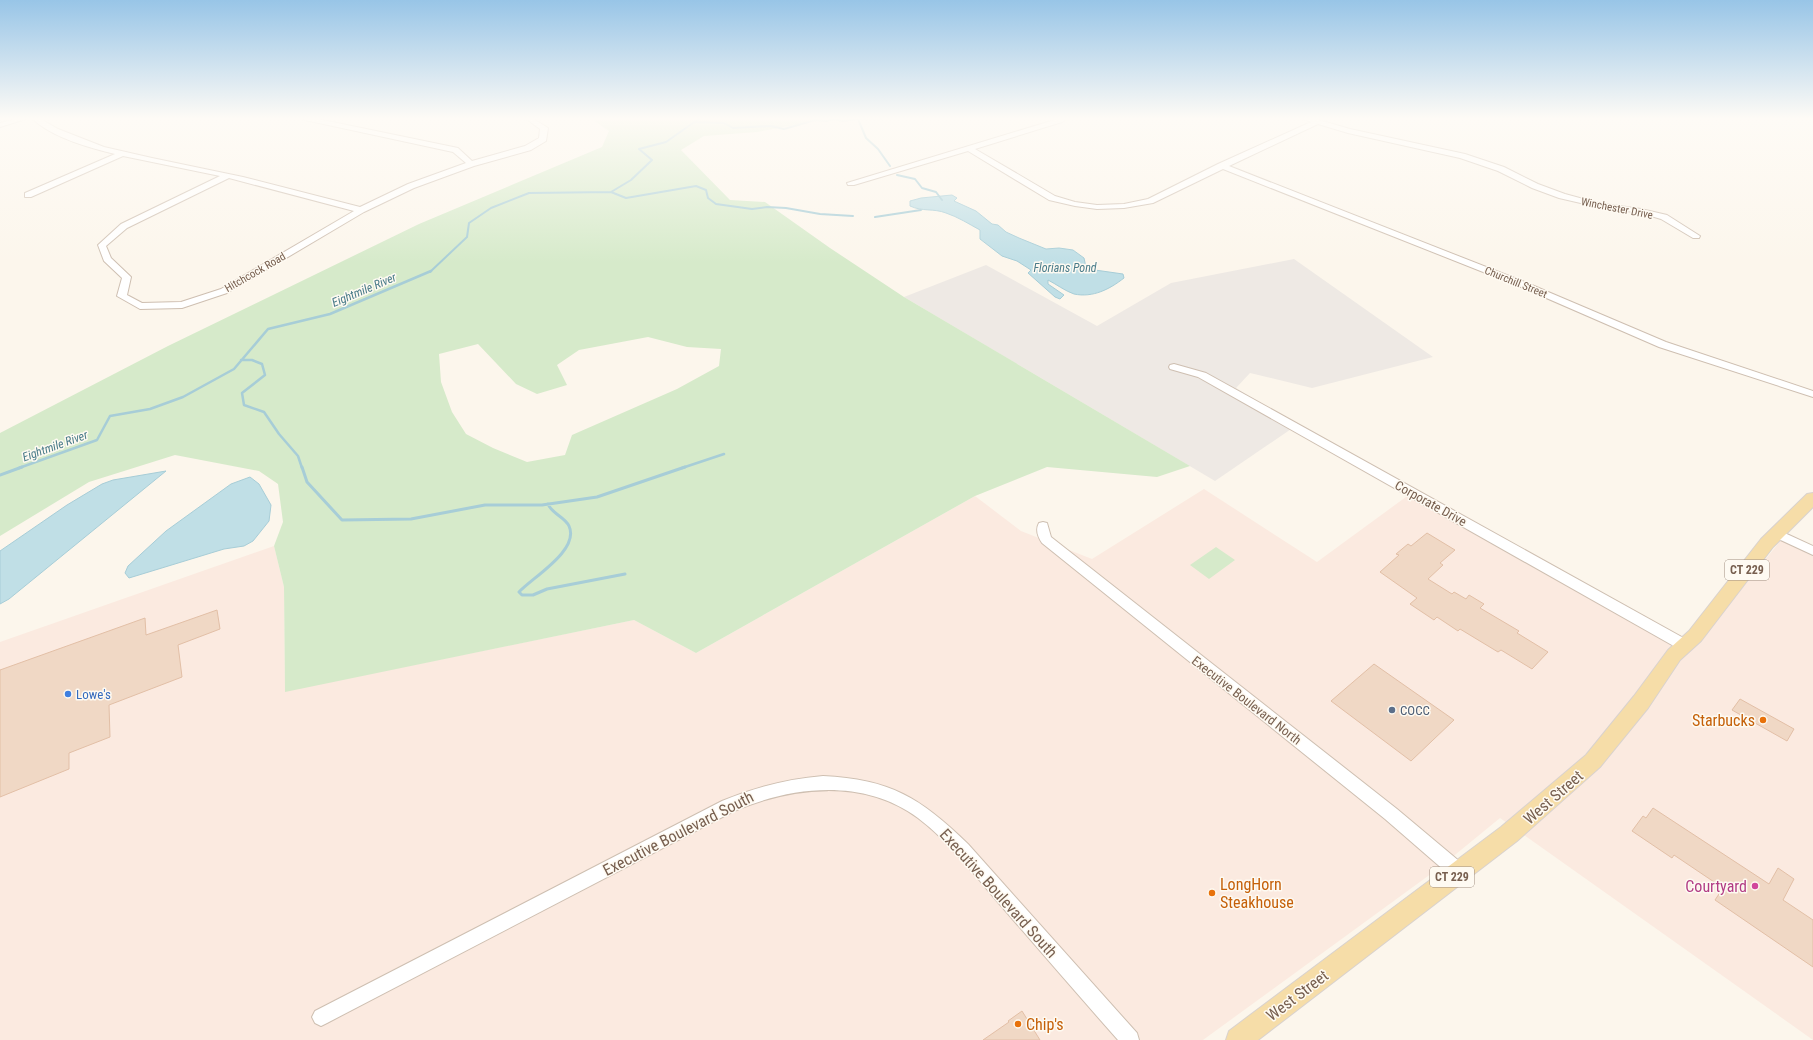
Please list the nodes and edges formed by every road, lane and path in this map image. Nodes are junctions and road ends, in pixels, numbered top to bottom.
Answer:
1 (93, 167) edge
2 (182, 167) edge
3 (464, 167) edge
4 (907, 167) edge
5 (1000, 167) edge
6 (1220, 167) edge
7 (1222, 167) edge
8 (1491, 167) edge
9 (227, 176) junction
10 (851, 183) dead end
11 (28, 195) dead end
12 (361, 210) junction
13 (1696, 236) dead end
14 (1174, 367) dead end
15 (1813, 394) edge
16 (1813, 498) edge
17 (1043, 526) dead end
18 (1776, 533) junction
19 (1813, 551) edge
20 (1684, 645) junction
21 (1458, 872) junction
22 (321, 1017) dead end
23 (1130, 1040) edge
24 (1238, 1040) edge

1 - 11 street
2 - 9 street
3 - 12 street, Hitchcock Road
4 - 10 street
5 - 6 street
7 - 15 street, Churchill Street
8 - 13 street, Winchester Drive
9 - 12 street
9 - 12 street, Hitchcock Road
14 - 20 street, Corporate Drive
16 - 18 main road, West Street / CT 229
17 - 21 street, Executive Boulevard North
18 - 19 street
18 - 20 main road, West Street / CT 229
20 - 21 main road, West Street / CT 229
21 - 24 main road, West Street / CT 229
22 - 23 street, Executive Boulevard South

